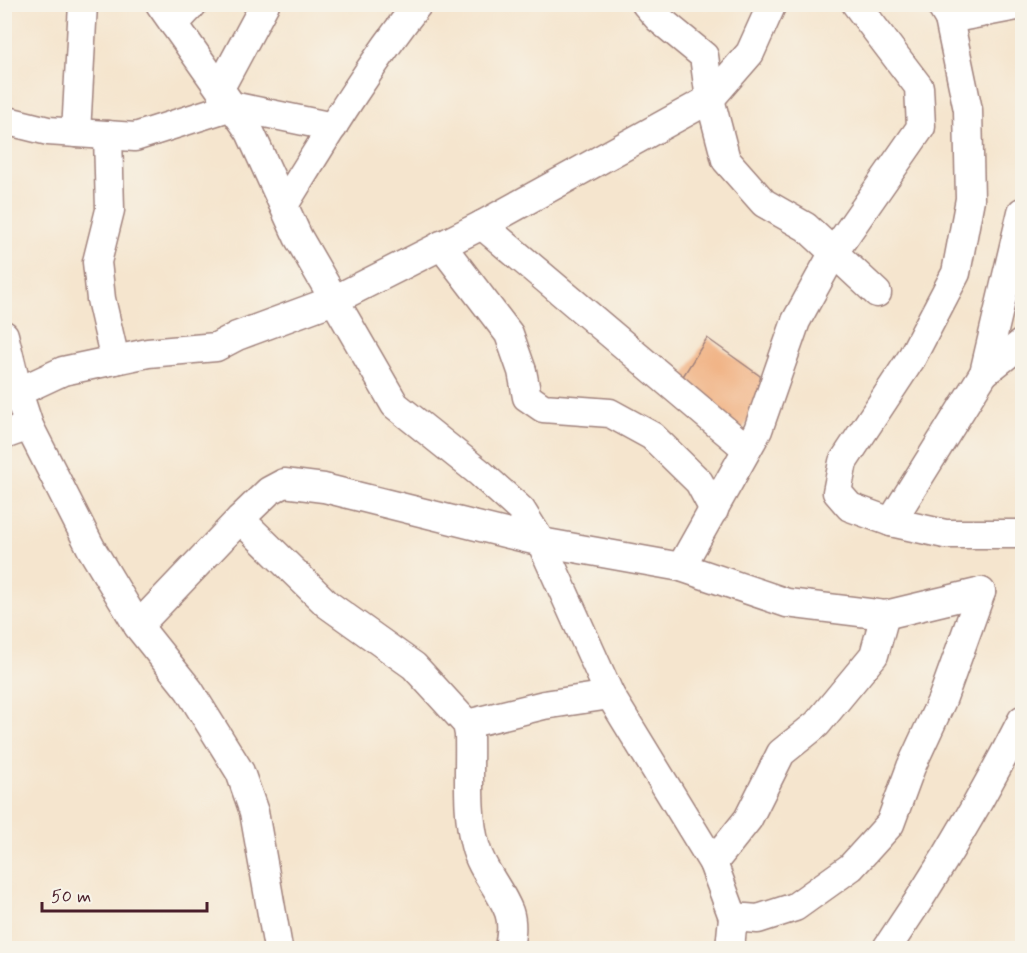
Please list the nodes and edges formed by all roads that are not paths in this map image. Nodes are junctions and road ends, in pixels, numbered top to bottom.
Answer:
1 (83, 4) edge
2 (266, 4) edge
3 (418, 4) edge
4 (646, 4) edge
5 (772, 4) edge
6 (856, 4) edge
7 (1023, 5) edge
8 (175, 11) edge
9 (944, 12) edge
10 (226, 97) junction
11 (710, 99) junction
12 (4, 120) edge
13 (333, 127) junction
14 (76, 133) junction
15 (108, 135) junction
16 (284, 205) junction
17 (1023, 212) edge
18 (482, 225) junction
19 (441, 245) junction
20 (834, 252) junction
21 (877, 293) dead end
22 (334, 300) junction
23 (4, 335) edge
24 (1023, 343) edge
25 (115, 360) junction
26 (984, 373) junction
27 (18, 392) junction
28 (17, 430) edge
29 (747, 449) junction
30 (714, 510) junction
31 (240, 519) junction
32 (891, 522) junction
33 (1023, 534) edge
34 (541, 542) junction
35 (681, 567) junction
36 (885, 615) junction
37 (138, 626) junction
38 (610, 696) junction
39 (1023, 720) edge
40 (467, 724) junction
41 (713, 863) junction
42 (734, 917) junction
43 (278, 948) edge
44 (509, 948) edge
45 (730, 948) edge
46 (887, 948) edge

1 - 14 street
2 - 10 street
3 - 13 street
4 - 11 street
5 - 11 street
6 - 20 street
7 - 9 street
8 - 10 street
9 - 32 street
10 - 13 street
10 - 15 street
10 - 16 street
11 - 18 street
11 - 20 street
12 - 14 street
13 - 16 street
14 - 15 street
15 - 25 street
16 - 22 street
17 - 26 street
18 - 19 street
18 - 29 street
19 - 22 street
19 - 30 street
20 - 21 street
20 - 29 street
22 - 25 street
22 - 34 street
23 - 27 street
24 - 26 street
25 - 27 street
26 - 32 street
27 - 28 street
28 - 37 street
29 - 30 street
30 - 35 street
31 - 34 street
31 - 37 street
31 - 40 street
32 - 33 street
34 - 35 street
34 - 38 street
35 - 36 street
36 - 41 street
36 - 42 street
37 - 43 street
38 - 40 street
38 - 41 street
39 - 46 street
40 - 44 street
41 - 42 street
42 - 45 street

